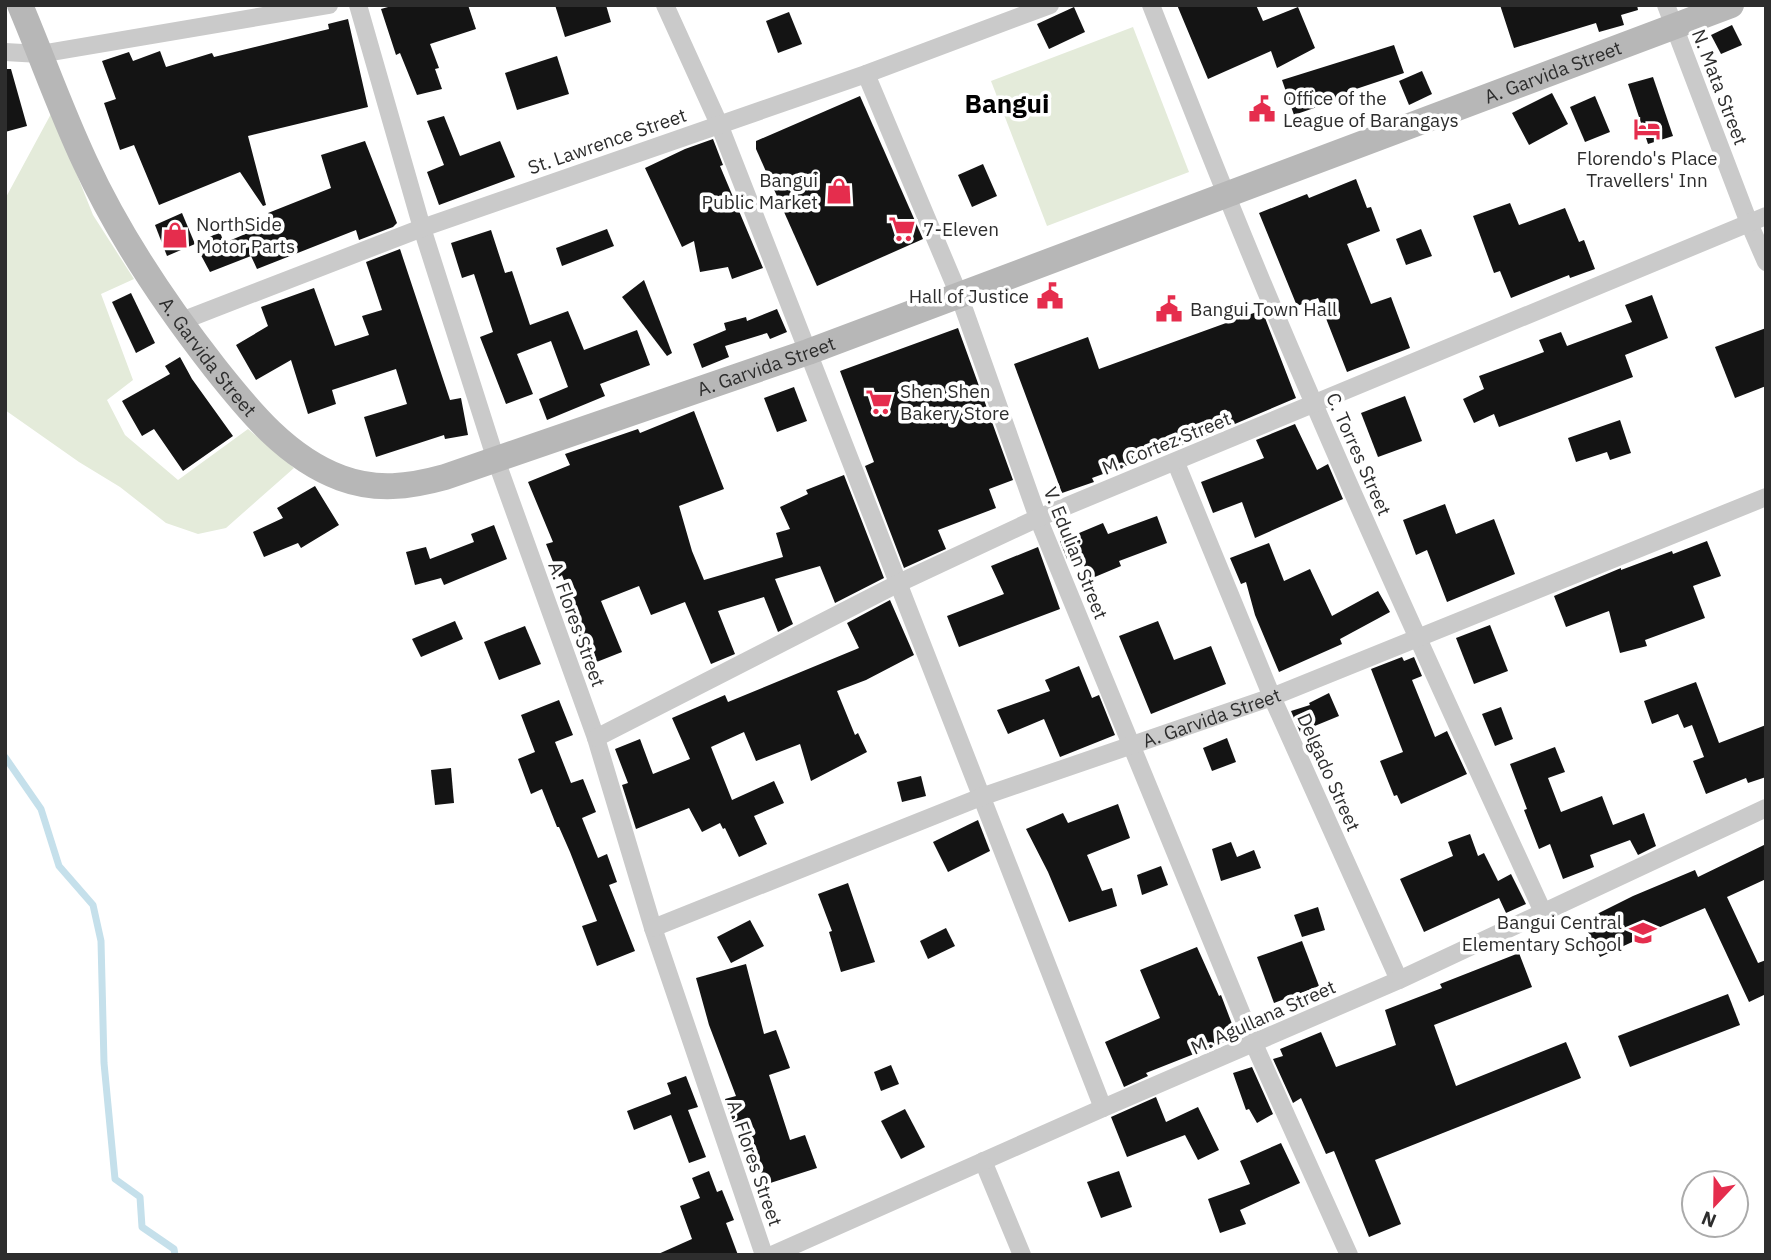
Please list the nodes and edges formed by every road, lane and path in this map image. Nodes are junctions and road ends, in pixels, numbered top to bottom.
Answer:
1 (20, 5) edge
2 (329, 5) edge
3 (358, 5) edge
4 (665, 5) edge
5 (1050, 5) edge
6 (1151, 5) edge
7 (1731, 5) edge
8 (1670, 16) edge
9 (5, 52) edge
10 (40, 54) junction
11 (866, 74) junction
12 (719, 124) junction
13 (1226, 194) junction
14 (1766, 216) edge
15 (1749, 223) junction
16 (422, 228) junction
17 (1766, 262) edge
18 (959, 295) junction
19 (180, 322) junction
20 (808, 352) junction
21 (1314, 404) junction
22 (496, 460) junction
23 (1176, 463) junction
24 (1766, 498) edge
25 (1038, 518) junction
26 (899, 583) junction
27 (1417, 637) junction
28 (1272, 697) junction
29 (596, 738) junction
30 (1132, 746) junction
31 (981, 797) junction
32 (1766, 808) edge
33 (1543, 912) junction
34 (653, 928) junction
35 (1399, 981) junction
36 (1254, 1044) junction
37 (1103, 1108) junction
38 (983, 1161) junction
39 (764, 1255) edge
40 (772, 1255) edge
41 (1022, 1255) edge
42 (1349, 1255) edge

1 - 10 main road, A. Garvida Street
2 - 10 street
3 - 16 street, A. Flores Street
4 - 12 street
5 - 11 street, St. Lawrence Street
6 - 13 street, C. Torres Street
7 - 8 main road, A. Garvida Street
8 - 13 main road, A. Garvida Street
8 - 15 street, N. Mata Street
9 - 10 street
10 - 19 main road, A. Garvida Street
11 - 12 street, St. Lawrence Street
11 - 18 street, V. Edulian Street
12 - 16 street, St. Lawrence Street
12 - 20 street
13 - 18 main road, A. Garvida Street
13 - 21 street, C. Torres Street
14 - 15 street, M. Cortez Street
15 - 17 street, N. Mata Street
15 - 21 street, M. Cortez Street
16 - 19 street, St. Lawrence Street
16 - 22 street, A. Flores Street
18 - 20 main road, A. Garvida Street
18 - 25 street, V. Edulian Street
19 - 22 main road, A. Garvida Street
20 - 22 main road, A. Garvida Street
20 - 26 street
21 - 23 street, M. Cortez Street
21 - 27 street, C. Torres Street
22 - 29 street, A. Flores Street
23 - 25 street, M. Cortez Street
23 - 28 street, Delgado Street
24 - 27 street, A. Garvida Street
25 - 26 street, M. Cortez Street
25 - 30 street, V. Edulian Street
26 - 29 street, M. Cortez Street
26 - 31 street
27 - 28 street, A. Garvida Street
27 - 33 street, C. Torres Street
28 - 30 street, A. Garvida Street
28 - 35 street, Delgado Street
29 - 34 street, A. Flores Street
30 - 31 street, A. Garvida Street
30 - 36 street, V. Edulian Street
31 - 34 street, A. Garvida Street
31 - 37 street
32 - 33 street, M. Agullana Street
33 - 35 street, M. Agullana Street
34 - 39 street, A. Flores Street
35 - 36 street, M. Agullana Street
36 - 37 street, M. Agullana Street
36 - 42 street, V. Edulian Street
37 - 38 street, M. Agullana Street
38 - 40 street, M. Agullana Street
38 - 41 street

